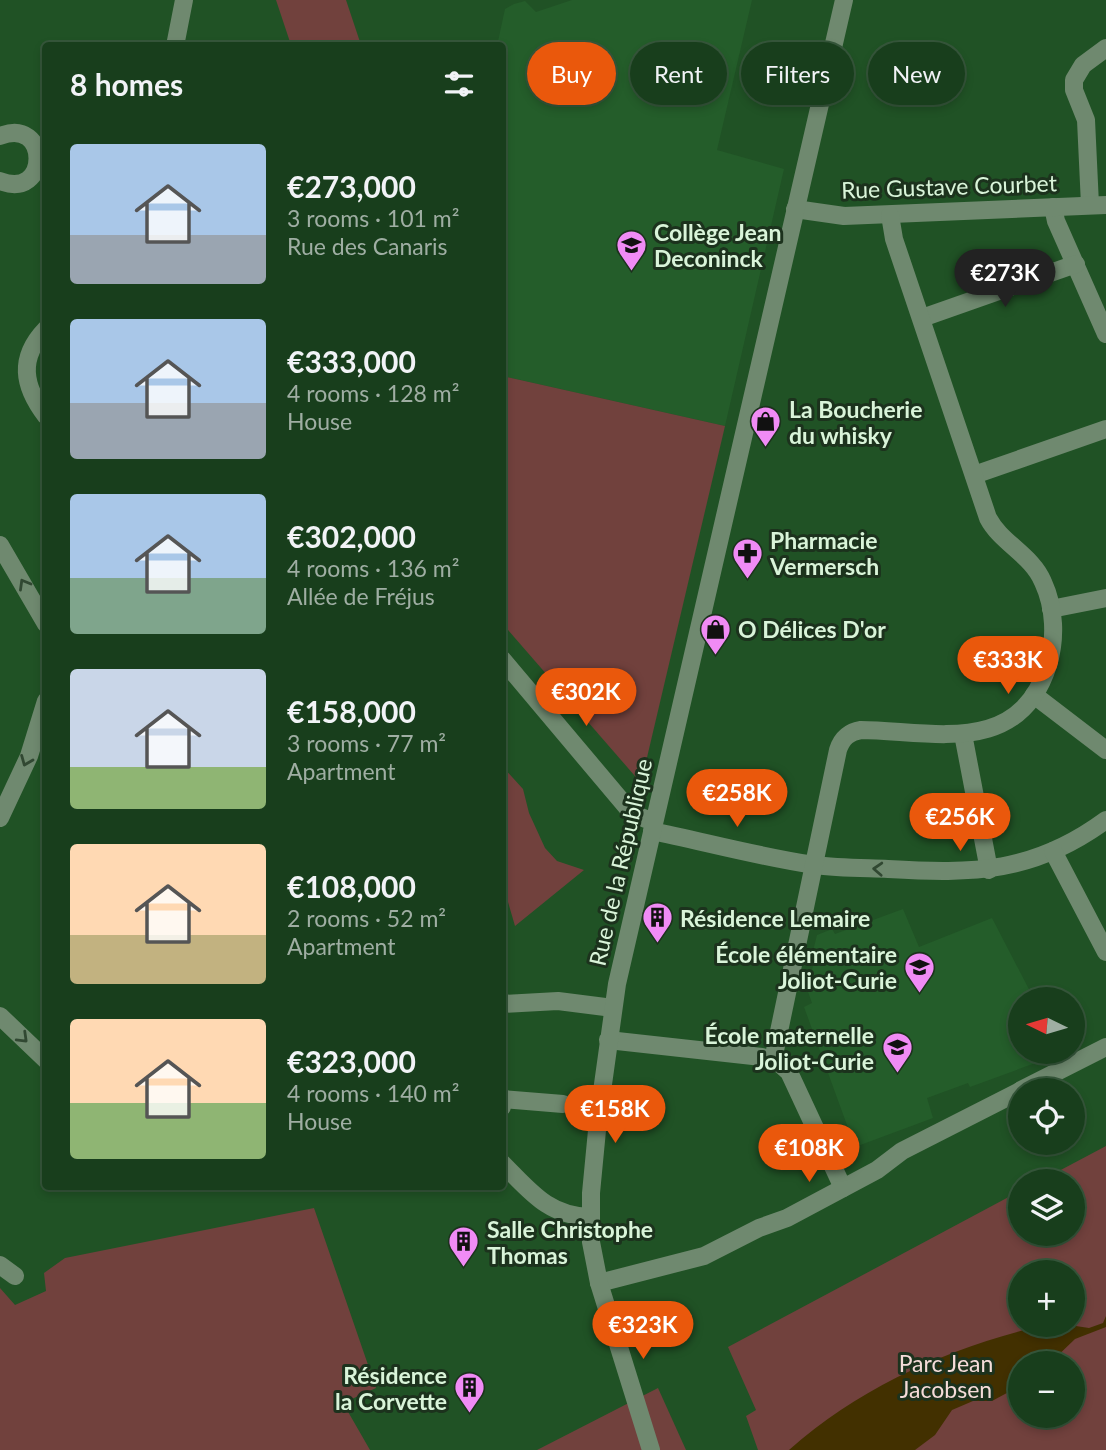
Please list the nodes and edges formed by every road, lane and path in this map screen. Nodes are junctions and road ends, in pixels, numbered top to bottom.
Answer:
1 (184, 0) edge
2 (845, 0) edge
3 (176, 42) edge
4 (1106, 48) edge
5 (0, 136) edge
6 (0, 181) edge
7 (1098, 205) edge
8 (1053, 207) junction
9 (795, 209) junction
10 (890, 215) junction
11 (1076, 264) junction
12 (922, 318) junction
13 (1106, 334) edge
14 (42, 335) edge
15 (42, 409) edge
16 (1106, 429) edge
17 (974, 475) junction
18 (0, 545) edge
19 (1106, 598) edge
20 (1051, 609) junction
21 (42, 616) edge
22 (506, 664) edge
23 (1034, 695) junction
24 (42, 714) edge
25 (963, 734) junction
26 (1106, 750) edge
27 (0, 818) edge
28 (1106, 820) edge
29 (653, 826) junction
30 (1053, 851) junction
31 (814, 865) junction
32 (989, 870) junction
33 (1106, 952) edge
34 (506, 1004) edge
35 (612, 1009) junction
36 (0, 1016) edge
37 (608, 1040) junction
38 (1106, 1047) edge
39 (42, 1056) edge
40 (773, 1060) junction
41 (1046, 1078) edge
42 (1008, 1098) edge
43 (506, 1099) edge
44 (563, 1104) dead end
45 (506, 1167) edge
46 (843, 1188) junction
47 (590, 1217) junction
48 (0, 1265) edge
49 (15, 1276) dead end
50 (599, 1283) junction
51 (651, 1450) edge

1 - 3 street
2 - 9 street, Rue de la République
4 - 7 street
5 - 6 street
7 - 8 street, Rue Gustave Courbet
8 - 10 street, Rue Gustave Courbet
8 - 11 street
9 - 10 street, Rue Gustave Courbet
9 - 29 street, Rue de la République
10 - 12 street
11 - 12 street
11 - 13 street
12 - 17 street
14 - 15 street
16 - 17 street
17 - 20 street
21 -> 18 street
19 - 20 street
20 - 23 street
22 - 29 street
23 - 25 street
23 - 26 street
24 -> 27 street
25 - 31 street
25 - 32 street
28 - 30 street
29 - 31 street
29 - 35 street, Rue de la République
30 - 32 street
30 - 33 street
32 -> 31 street
31 - 40 street
34 - 35 street
35 - 37 street, Rue de la République
36 -> 39 street
37 - 40 street
37 - 47 street, Rue de la République
38 - 41 street
40 - 46 street
42 - 46 street
43 - 44 street
45 - 47 street
46 - 50 street
47 - 50 street, Rue de la République
48 - 49 street
50 - 51 street, Rue de la République

